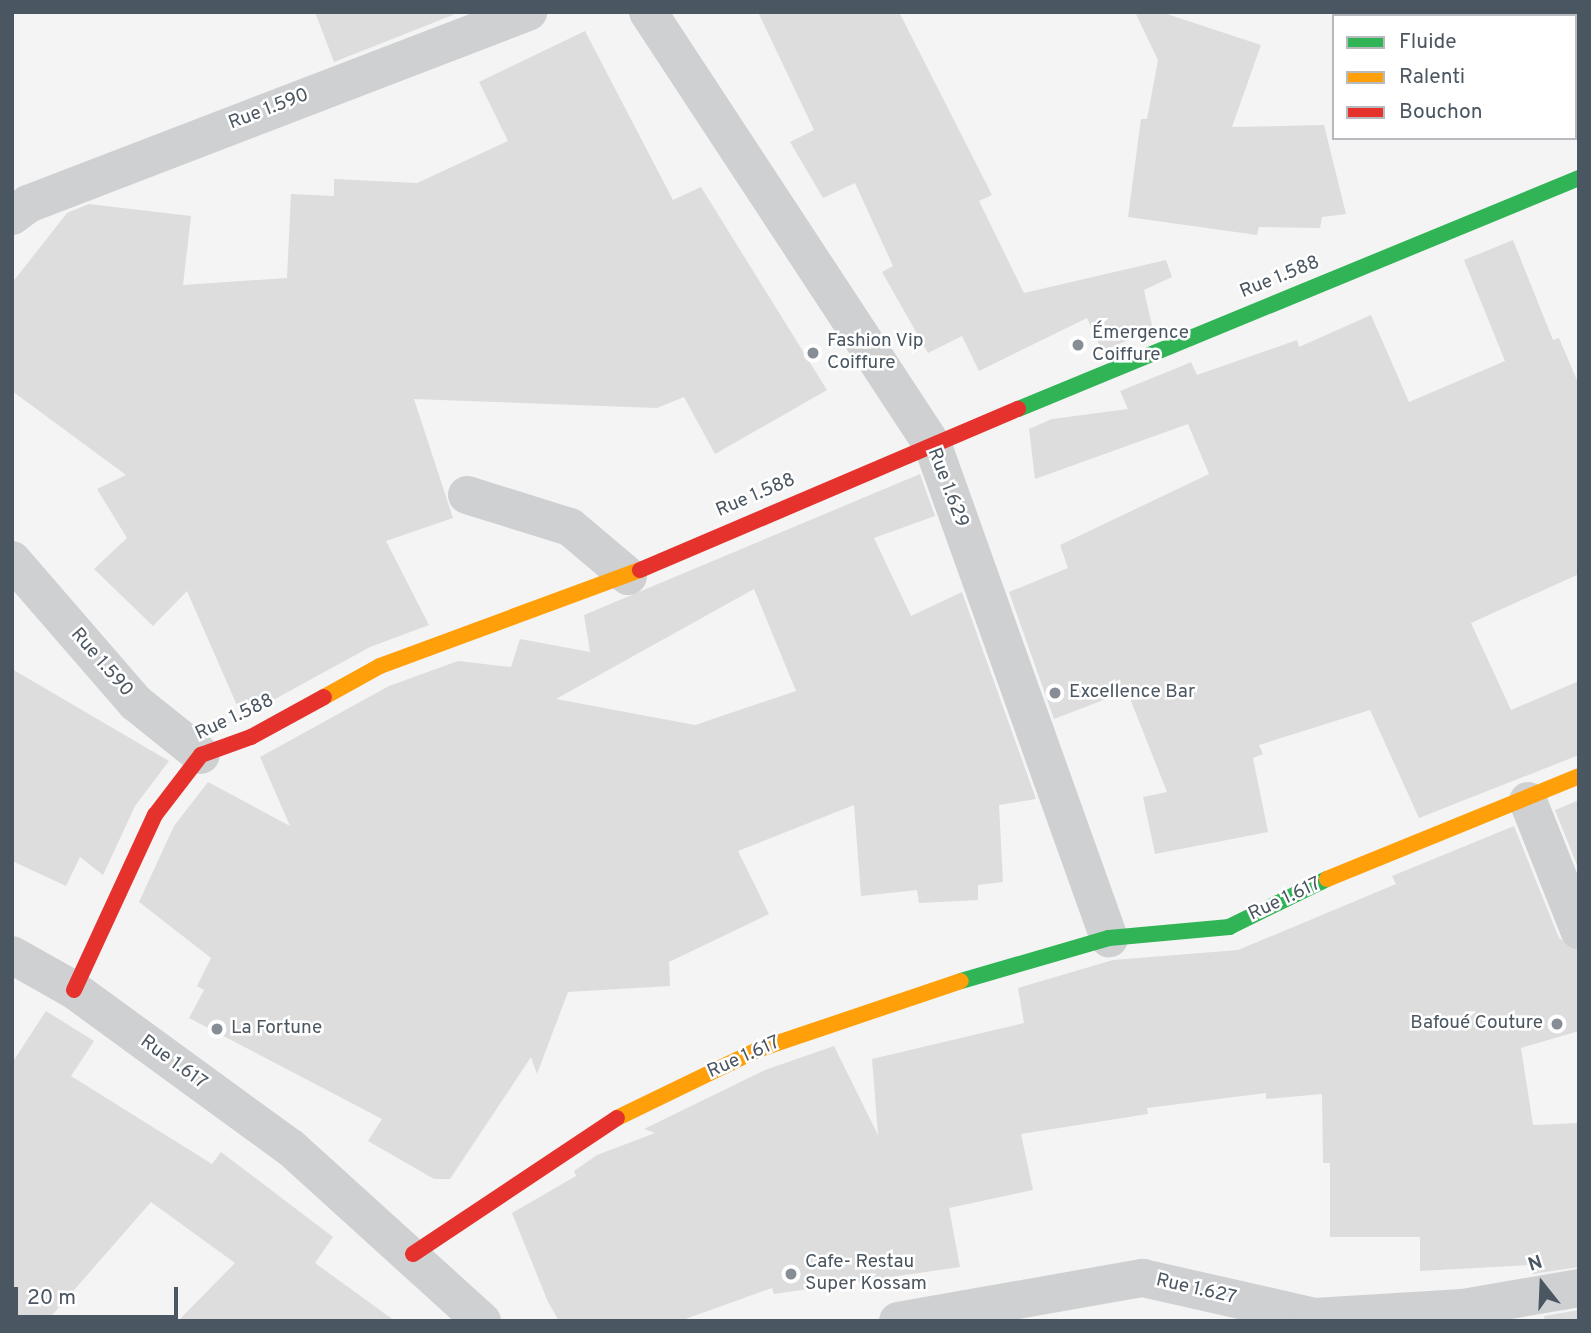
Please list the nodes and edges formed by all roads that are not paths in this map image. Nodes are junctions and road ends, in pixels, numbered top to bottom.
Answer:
1 (528, 12) edge
2 (648, 12) edge
3 (1579, 178) edge
4 (12, 216) edge
5 (933, 446) junction
6 (467, 495) dead end
7 (12, 560) edge
8 (628, 576) junction
9 (201, 755) junction
10 (1579, 776) edge
11 (1528, 801) junction
12 (1579, 930) edge
13 (1109, 938) junction
14 (12, 955) edge
15 (74, 990) junction
16 (413, 1254) junction
17 (1579, 1288) edge
18 (482, 1321) edge
19 (898, 1321) edge

1 - 4 street, Rue 1.590
2 - 5 street, Rue 1.629
3 - 5 street, Rue 1.588
5 - 8 street, Rue 1.588
5 - 13 street, Rue 1.629
6 - 8 street
7 - 9 street, Rue 1.590
8 - 9 street, Rue 1.588
9 - 15 street, Rue 1.588
10 - 11 street, Rue 1.617
11 - 12 street
11 - 13 street, Rue 1.617
13 - 16 street, Rue 1.617
14 - 15 street, Rue 1.617
15 - 16 street, Rue 1.617
16 - 18 street
17 - 19 street, Rue 1.627

